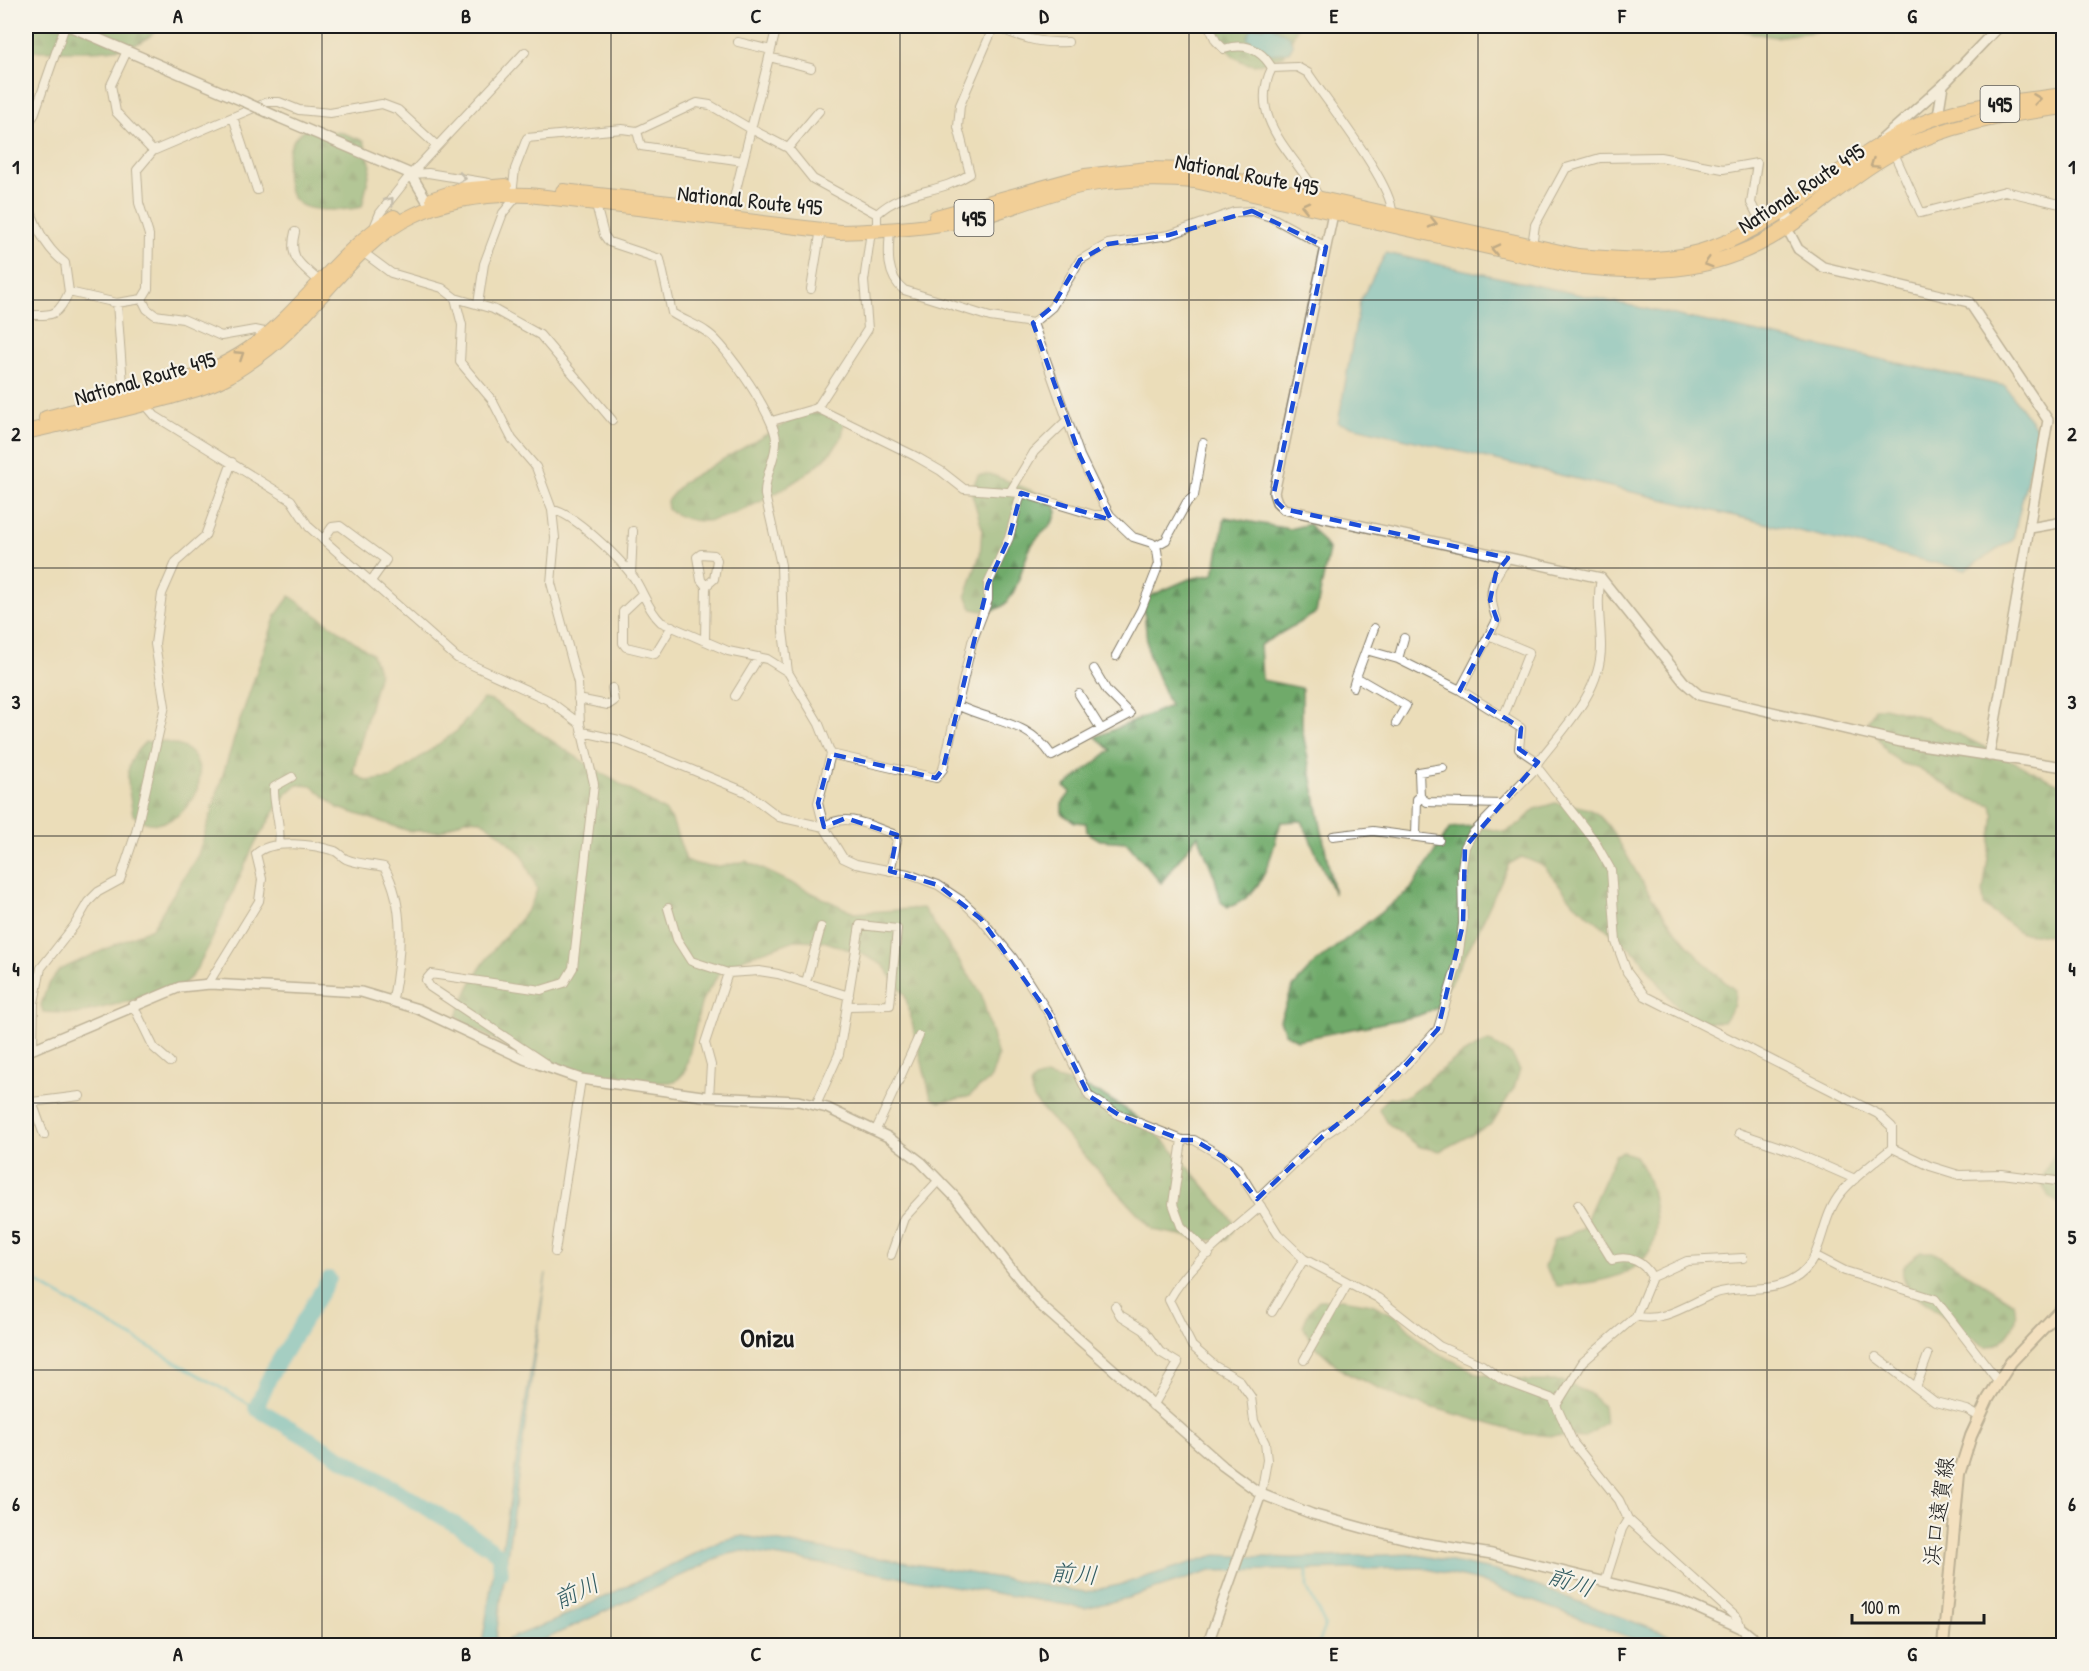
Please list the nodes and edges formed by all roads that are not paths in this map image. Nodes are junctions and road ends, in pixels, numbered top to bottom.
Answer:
1 (65, 26) edge
2 (69, 26) edge
3 (777, 26) edge
4 (995, 26) edge
5 (1209, 26) edge
6 (1999, 26) edge
7 (738, 42) dead end
8 (1068, 42) dead end
9 (128, 51) junction
10 (525, 52) dead end
11 (770, 53) junction
12 (811, 68) dead end
13 (1272, 68) junction
14 (1943, 85) junction
15 (2064, 95) edge
16 (26, 100) edge
17 (38, 103) junction
18 (2064, 107) edge
19 (819, 111) dead end
20 (1938, 116) junction
21 (234, 117) junction
22 (26, 127) edge
23 (751, 129) junction
24 (637, 131) junction
25 (436, 146) junction
26 (1891, 146) junction
27 (788, 148) junction
28 (153, 151) junction
29 (1867, 153) junction
30 (743, 161) junction
31 (411, 174) junction
32 (257, 190) dead end
33 (515, 191) junction
34 (1319, 197) junction
35 (26, 198) edge
36 (595, 199) junction
37 (426, 201) junction
38 (2064, 204) edge
39 (1334, 206) junction
40 (1788, 207) junction
41 (731, 210) junction
42 (1392, 213) junction
43 (875, 223) junction
44 (1762, 225) junction
45 (1787, 228) junction
46 (373, 230) junction
47 (820, 230) junction
48 (890, 231) junction
49 (295, 232) dead end
50 (1532, 246) junction
51 (1326, 247) junction
52 (359, 249) junction
53 (320, 282) junction
54 (811, 289) dead end
55 (69, 292) junction
56 (455, 298) junction
57 (142, 299) junction
58 (117, 303) junction
59 (478, 304) junction
60 (26, 315) edge
61 (1033, 323) junction
62 (269, 333) junction
63 (125, 396) junction
64 (145, 404) junction
65 (817, 408) junction
66 (612, 420) dead end
67 (1067, 420) junction
68 (772, 421) junction
69 (26, 424) edge
70 (26, 432) edge
71 (1203, 443) dead end
72 (232, 462) junction
73 (1010, 492) junction
74 (1021, 493) junction
75 (552, 510) junction
76 (1110, 514) junction
77 (2064, 522) edge
78 (2030, 528) junction
79 (633, 531) dead end
80 (323, 540) junction
81 (1155, 546) junction
82 (1508, 558) junction
83 (632, 575) junction
84 (1601, 578) junction
85 (371, 581) junction
86 (706, 586) dead end
87 (642, 594) junction
88 (672, 626) junction
89 (1374, 628) dead end
90 (1491, 636) junction
91 (1404, 638) dead end
92 (705, 640) junction
93 (1366, 650) junction
94 (1116, 656) dead end
95 (759, 657) junction
96 (1398, 659) junction
97 (1094, 669) dead end
98 (788, 672) junction
99 (1356, 677) junction
100 (1353, 687) dead end
101 (612, 688) dead end
102 (1460, 690) junction
103 (1079, 694) dead end
104 (735, 696) dead end
105 (578, 699) junction
106 (959, 706) junction
107 (1503, 718) junction
108 (1396, 723) dead end
109 (581, 728) junction
110 (1101, 729) junction
111 (831, 754) junction
112 (1989, 756) junction
113 (1538, 764) junction
114 (2064, 767) edge
115 (1443, 768) dead end
116 (292, 777) dead end
117 (1420, 797) junction
118 (1501, 804) junction
119 (824, 828) junction
120 (1333, 836) dead end
121 (1416, 836) junction
122 (1439, 840) dead end
123 (279, 844) junction
124 (890, 871) junction
125 (668, 908) dead end
126 (821, 927) dead end
127 (728, 973) junction
128 (806, 982) junction
129 (208, 984) junction
130 (849, 996) junction
131 (393, 999) junction
132 (133, 1005) junction
133 (849, 1006) junction
134 (919, 1036) dead end
135 (29, 1049) edge
136 (170, 1062) dead end
137 (554, 1071) junction
138 (581, 1079) junction
139 (80, 1096) dead end
140 (709, 1097) junction
141 (28, 1103) edge
142 (816, 1105) junction
143 (876, 1130) junction
144 (1739, 1133) dead end
145 (44, 1135) dead end
146 (1182, 1140) junction
147 (1892, 1148) junction
148 (1855, 1179) junction
149 (939, 1180) junction
150 (2064, 1182) edge
151 (1259, 1202) junction
152 (1578, 1205) dead end
153 (555, 1252) dead end
154 (1209, 1254) junction
155 (891, 1255) dead end
156 (1816, 1256) junction
157 (1743, 1258) dead end
158 (1304, 1259) junction
159 (1652, 1277) junction
160 (1347, 1284) junction
161 (1115, 1306) dead end
162 (2064, 1306) edge
163 (1272, 1312) dead end
164 (1636, 1316) junction
165 (1928, 1355) dead end
166 (1876, 1357) dead end
167 (1304, 1360) dead end
168 (1999, 1382) junction
169 (1916, 1388) junction
170 (1557, 1404) junction
171 (1153, 1406) junction
172 (1980, 1417) junction
173 (1261, 1494) junction
174 (1628, 1519) junction
175 (1605, 1582) junction
176 (1741, 1628) junction
177 (1207, 1646) edge
178 (1762, 1646) edge
179 (1943, 1646) edge

1 - 17 street
2 - 9 street
3 - 11 street
4 - 8 street
4 - 43 street
5 - 13 street
6 - 14 street
7 - 11 street
9 - 28 street
9 - 31 street, bridge
10 - 25 street
11 - 12 street
11 - 23 street
13 - 34 street
13 - 42 street
14 - 20 street
14 - 29 street
20 -> 15 highway, National Route 495 / 495
16 - 17 street
17 - 22 street
18 - 26 highway, National Route 495 / 495
19 - 27 street
20 - 26 highway, National Route 495 / 495
21 - 25 street
21 - 28 street
21 - 32 street
23 - 24 street
23 - 27 street
23 - 30 street
24 - 30 street
24 - 33 street
25 - 31 street
26 - 29 highway, National Route 495 / 495
26 - 38 street
26 -> 45 highway, National Route 495 / 495
27 - 43 street
28 - 57 street
29 - 40 highway, National Route 495 / 495
30 - 41 street
31 -> 33 street
31 - 37 street
46 -> 31 street
33 - 36 highway, National Route 495 / 495
33 - 37 highway, National Route 495 / 495
33 - 52 highway, National Route 495 / 495
33 - 59 street
34 - 39 highway, National Route 495 / 495
34 - 43 highway, National Route 495 / 495
35 - 55 street
36 - 41 highway, National Route 495 / 495
36 - 47 highway, National Route 495 / 495
36 - 68 street
37 - 46 highway, National Route 495 / 495
39 - 42 highway, National Route 495 / 495
45 -> 39 highway, National Route 495 / 495
39 -> 48 highway, National Route 495 / 495
39 - 51 street
40 - 44 highway, National Route 495 / 495
40 - 45 street
41 - 43 highway, National Route 495 / 495
42 -> 50 highway, National Route 495 / 495
43 - 47 highway, National Route 495 / 495
43 - 48 highway, National Route 495 / 495
43 - 65 street
44 - 50 highway, National Route 495 / 495
44 - 50 street
45 - 78 street
46 - 52 highway, National Route 495 / 495
47 - 54 street
48 - 61 street
49 - 53 street
51 - 61 street
51 - 82 street
52 - 53 highway, National Route 495 / 495
52 - 56 street
52 - 64 highway, National Route 495 / 495
53 - 62 highway, National Route 495 / 495
55 - 58 street
55 - 60 street
56 - 59 street
56 - 75 street
57 - 58 street
57 - 62 street
58 - 63 street
59 - 66 street
61 - 67 street
63 -> 62 highway, National Route 495 / 495
63 - 64 street
63 - 69 highway, National Route 495 / 495
64 - 70 highway, National Route 495 / 495
64 - 72 street
65 - 68 street
65 - 73 street
67 - 73 street
67 - 76 street
68 - 98 street
71 - 81 street
72 - 80 street
72 - 135 street
73 - 74 street
74 - 76 street
74 - 106 street
75 - 83 street
75 - 105 street
76 - 81 street
77 - 78 street
78 - 112 street
79 - 83 street
80 - 85 street
80 - 85 street
81 - 94 street
82 - 84 street
82 - 90 street
83 - 87 street
84 - 112 street
84 - 113 street
85 - 109 street
86 - 92 street
87 - 88 street
87 - 88 street
88 - 92 street
89 - 93 street
90 - 102 street
90 - 107 street
91 - 96 street
92 - 95 street
93 - 96 street
93 - 99 street
95 - 98 street
95 - 104 street
96 - 102 street
97 - 110 street
98 - 111 street
99 - 100 street
99 - 108 street
101 - 105 street
102 - 107 street
103 - 110 street
105 - 109 street
106 - 110 street
106 - 111 street
107 - 113 street
109 - 119 street
109 - 137 street
111 - 119 street
112 - 114 street
113 - 118 street
113 - 147 street
115 - 117 street
116 - 123 street
117 - 118 street
117 - 121 street
118 - 151 street
119 - 124 street
119 - 124 street
120 - 121 street
121 - 122 street
123 - 129 street
123 - 131 street
124 - 146 street
125 - 127 street
126 - 128 street
127 - 128 street
127 - 140 street
128 - 130 street
129 - 131 street
129 - 132 street
130 - 133 street
130 - 133 street
131 - 137 street
132 - 135 street
132 - 136 street
133 - 142 street
134 - 143 street
137 - 138 street
138 - 140 street
138 - 153 street
139 - 141 street
140 - 142 street
141 - 145 street
142 - 143 street
143 - 149 street
144 - 148 street
146 - 151 street
146 - 154 street
147 - 148 street
147 - 150 street
148 - 156 street
149 - 155 street
149 - 171 street
151 - 154 street
151 - 158 street
152 - 159 street
154 - 173 street
156 - 164 street
156 - 168 street
157 - 159 street
158 - 160 street
158 - 163 street
159 - 164 street
160 - 167 street
160 - 170 street
161 - 171 street
162 - 168 main road, 浜口遠賀線
164 - 170 street
165 - 169 street
166 - 169 street
168 - 172 main road, 浜口遠賀線
169 - 172 street
170 - 174 street
171 - 173 street
172 - 179 main road, 浜口遠賀線
173 - 175 street
173 - 177 street
174 - 175 street
174 - 176 street
175 - 176 street
176 - 178 street

